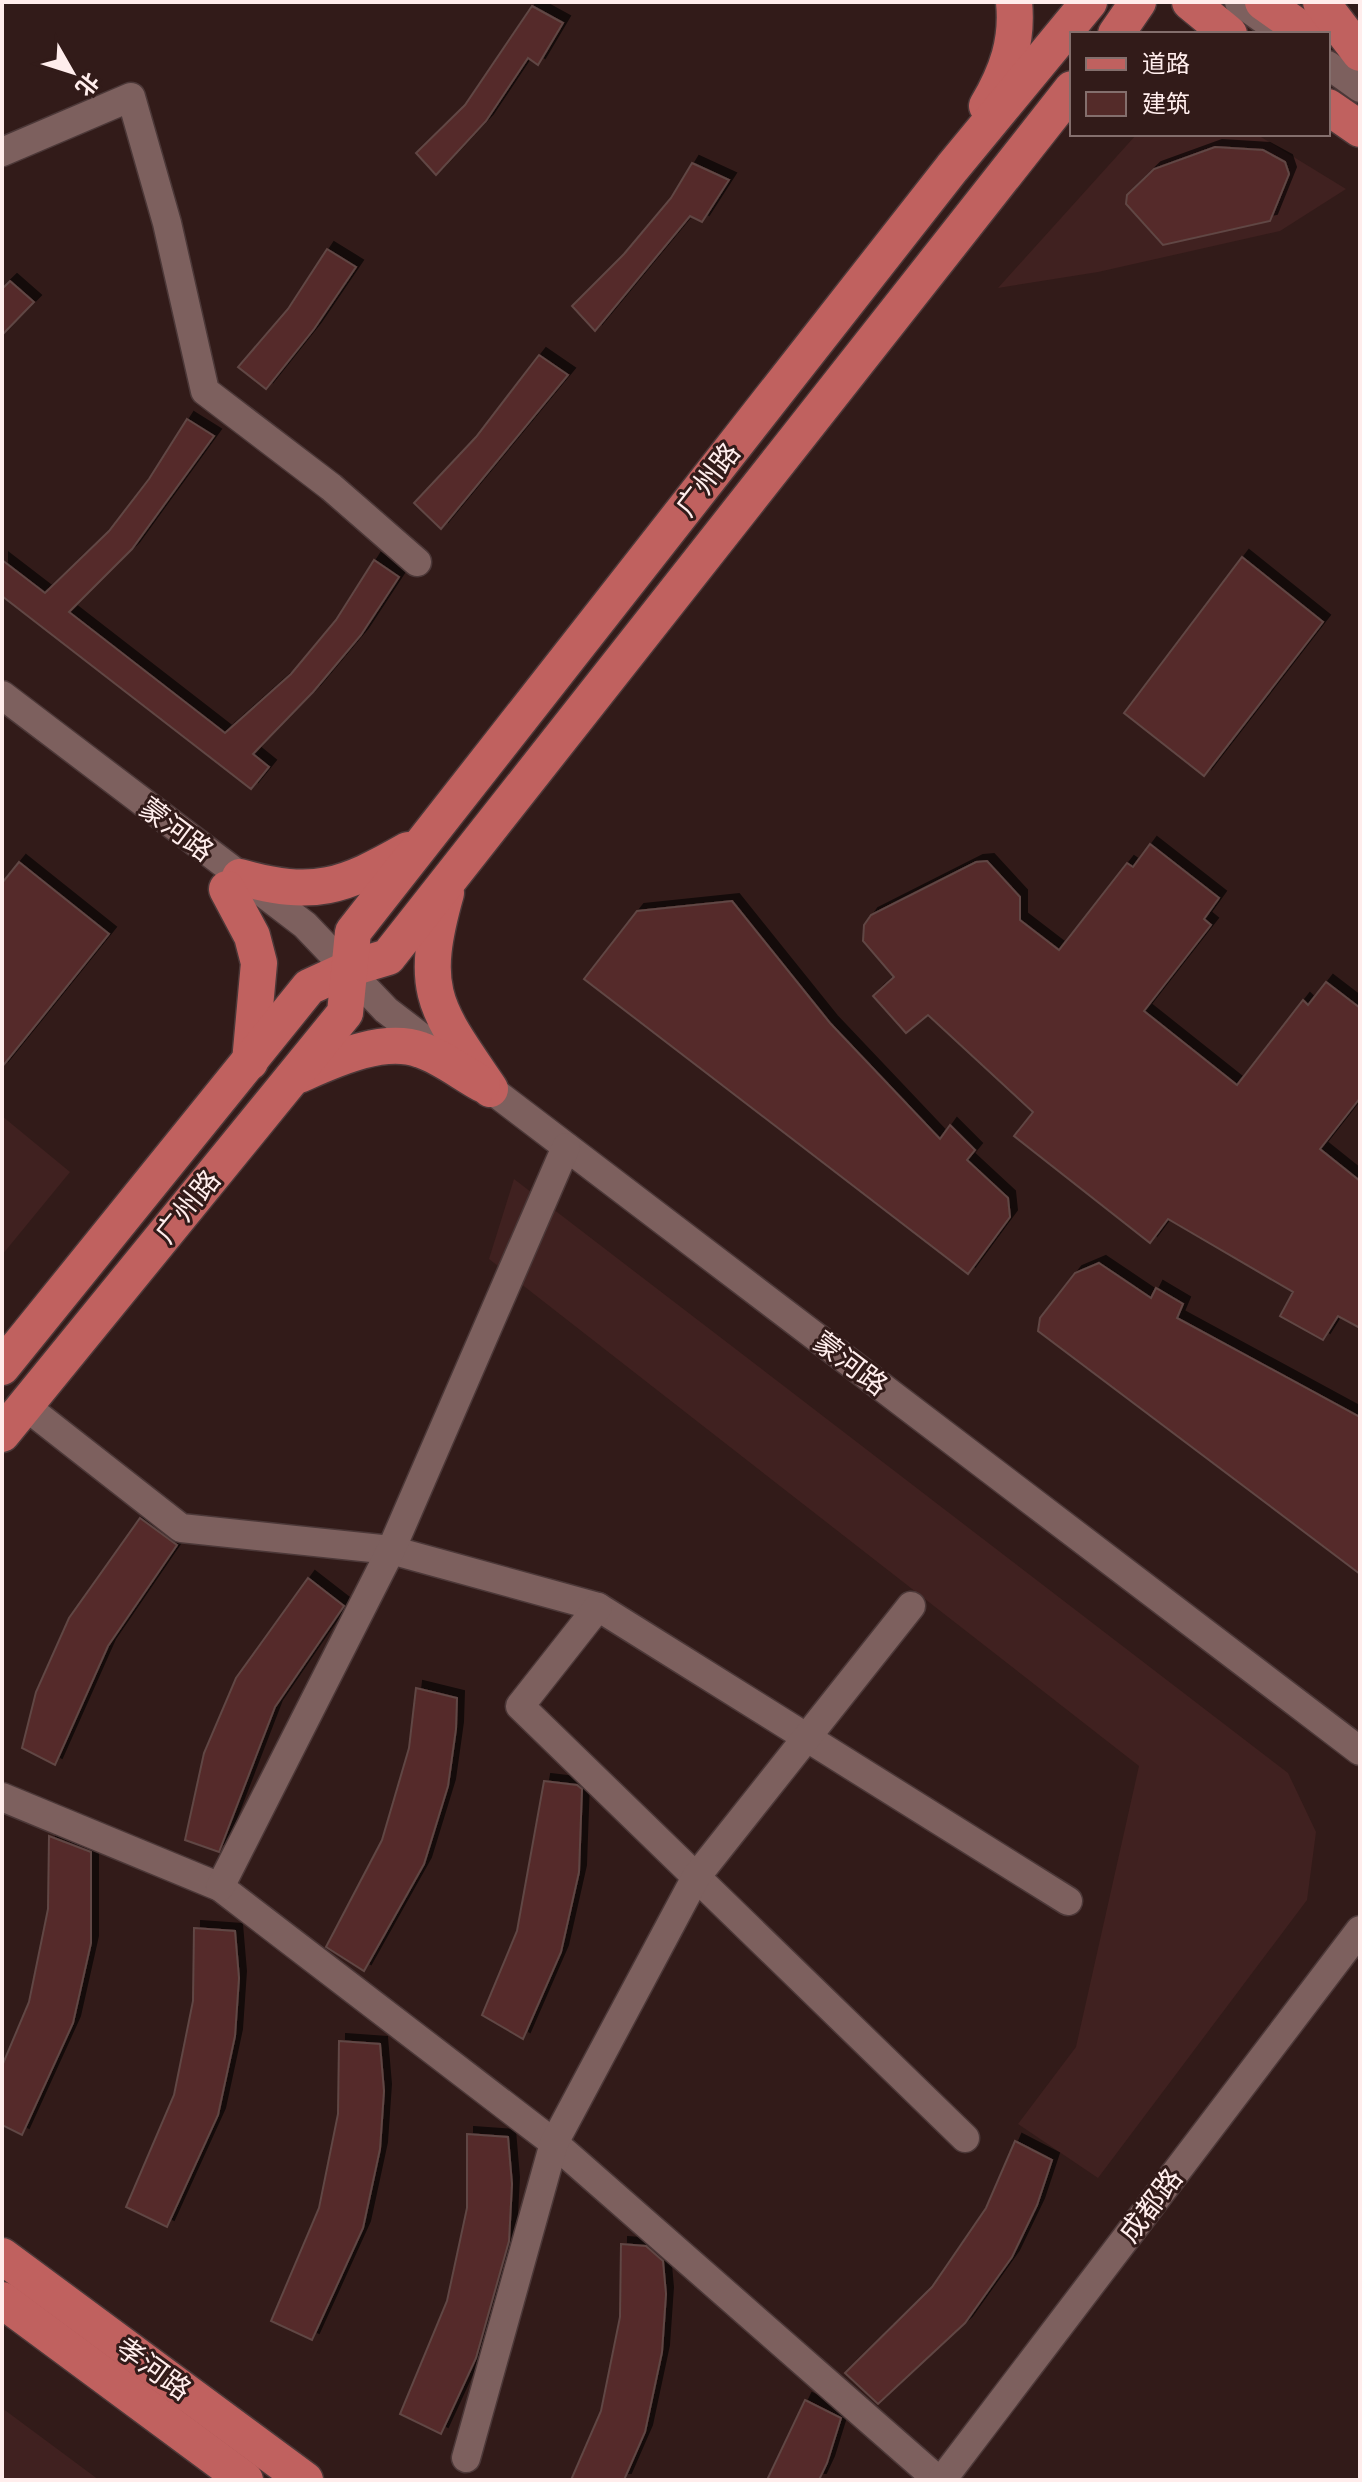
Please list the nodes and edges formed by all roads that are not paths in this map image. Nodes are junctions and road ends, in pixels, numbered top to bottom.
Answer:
1 (1014, 2) edge
2 (1089, 2) edge
3 (1138, 2) edge
4 (1190, 2) edge
5 (1239, 2) edge
6 (1263, 2) edge
7 (1321, 2) edge
8 (1117, 32) edge
9 (1227, 32) edge
10 (1281, 32) edge
11 (1305, 32) edge
12 (1330, 49) edge
13 (1360, 53) edge
14 (1330, 66) edge
15 (1360, 71) edge
16 (1360, 88) edge
17 (1070, 91) edge
18 (1330, 108) edge
19 (1070, 124) edge
20 (1360, 129) edge
21 (2, 152) edge
22 (952, 168) junction
23 (983, 199) junction
24 (417, 562) dead end
25 (2, 695) edge
26 (2, 717) edge
27 (423, 841) junction
28 (450, 877) junction
29 (233, 883) junction
30 (348, 969) junction
31 (250, 1062) junction
32 (291, 1079) junction
33 (490, 1089) junction
34 (566, 1147) junction
35 (2, 1367) edge
36 (24, 1405) junction
37 (2, 1434) edge
38 (391, 1550) junction
39 (911, 1606) dead end
40 (598, 1607) junction
41 (809, 1739) junction
42 (1360, 1751) edge
43 (2, 1797) edge
44 (696, 1877) junction
45 (220, 1887) junction
46 (1068, 1901) dead end
47 (1360, 1930) edge
48 (1360, 1955) edge
49 (965, 2138) dead end
50 (554, 2143) junction
51 (2, 2256) edge
52 (2, 2300) edge
53 (466, 2458) dead end
54 (245, 2480) edge
55 (305, 2480) edge
56 (940, 2480) edge
57 (954, 2480) edge

1 - 22 main road
2 - 22 main road, 广州路
3 - 8 main road
4 - 9 main road
5 - 10 street
6 - 11 main road
7 - 13 main road
12 - 15 main road
14 - 16 street
17 - 23 main road, 广州路
18 - 20 main road
19 - 23 main road
21 - 24 street
22 - 27 main road, 广州路
23 - 28 main road, 广州路
25 - 29 street, 蒙河路
26 - 29 street, 蒙河路
27 - 29 main road
27 - 30 main road, 广州路
28 - 30 main road, 广州路
28 - 33 main road
29 - 30 street, 蒙河路
29 - 31 main road
30 - 31 main road, 广州路
30 - 32 main road, 广州路
30 - 33 street, 蒙河路
31 - 35 main road, 广州路
32 - 33 main road
32 - 36 main road, 广州路
33 - 34 street, 蒙河路
34 - 38 street
34 - 42 street, 蒙河路
36 - 37 main road, 广州路
36 - 38 street
38 - 40 street
38 - 45 street
39 - 41 street
40 - 41 street
40 - 44 street
41 - 44 street
41 - 46 street
43 - 45 street
44 - 49 street
44 - 50 street
45 - 50 street
47 - 56 street, 成都路
48 - 57 street, 成都路
50 - 53 street
50 - 56 street
51 - 55 main road, 孝河路
52 - 54 main road, 孝河路

